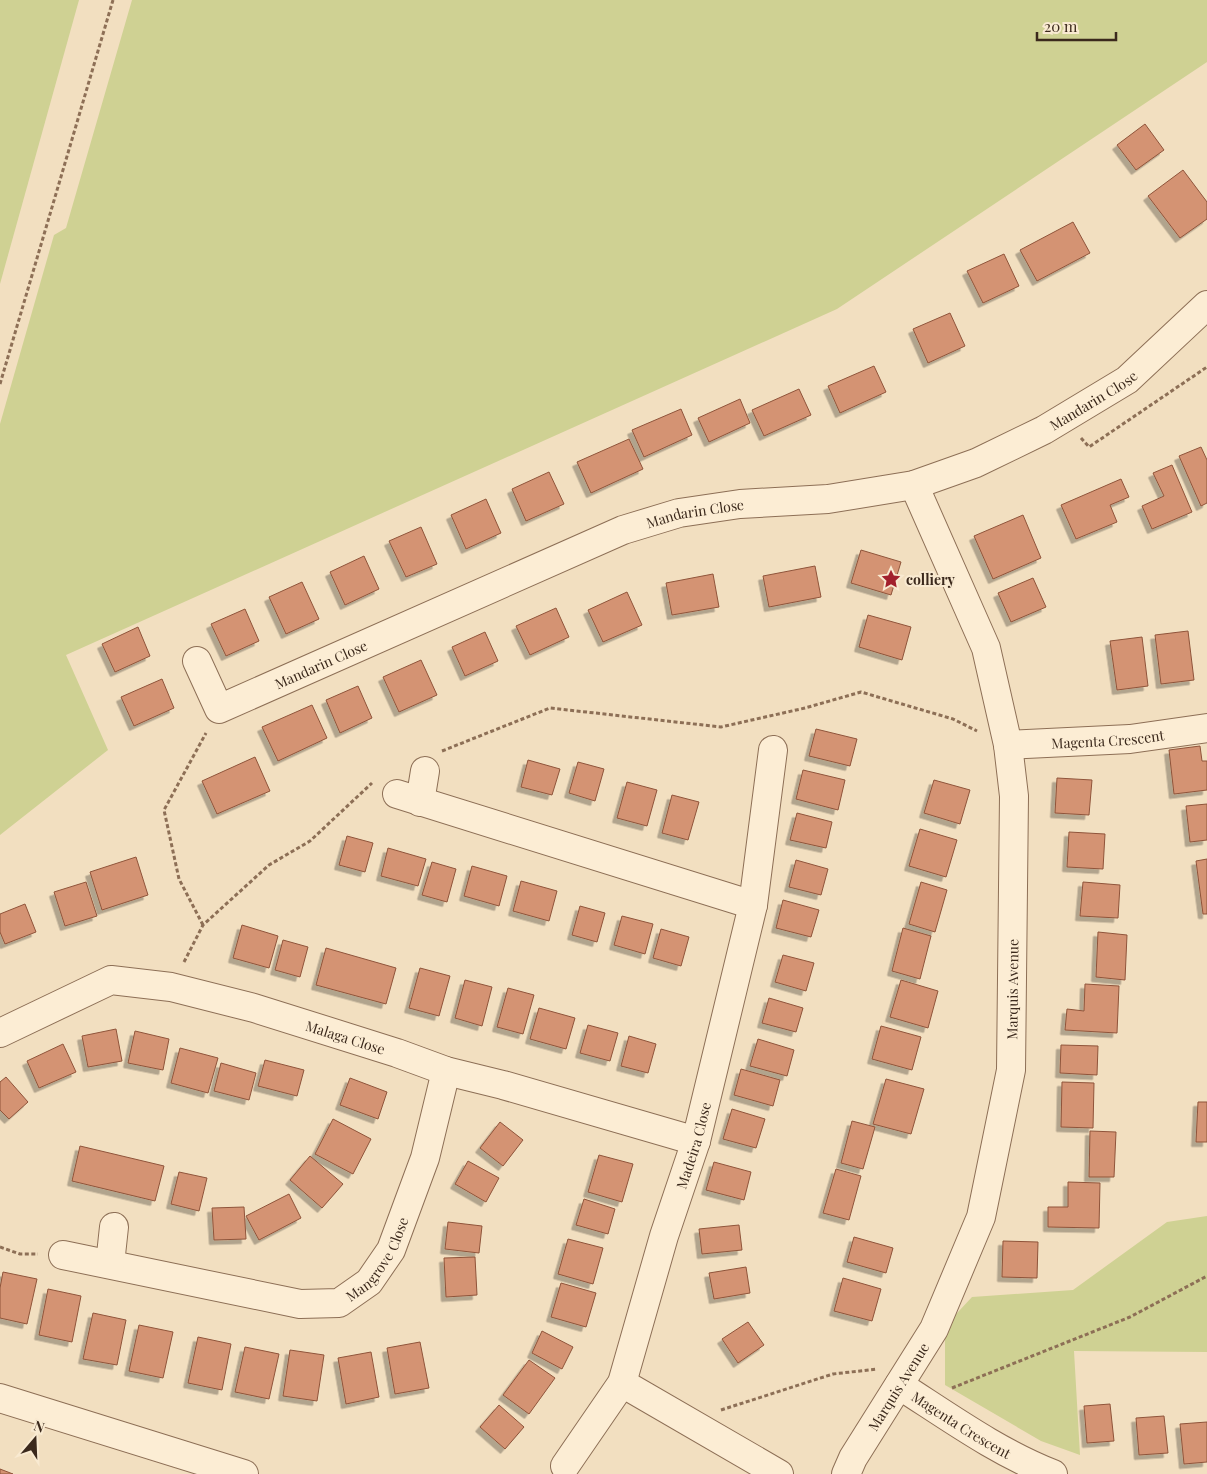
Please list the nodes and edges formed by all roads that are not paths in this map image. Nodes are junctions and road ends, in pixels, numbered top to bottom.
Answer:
1 (1207, 305) edge
2 (914, 485) junction
3 (197, 662) dead end
4 (1207, 728) edge
5 (1008, 745) junction
6 (773, 750) dead end
7 (430, 762) road end
8 (753, 905) junction
9 (0, 1033) edge
10 (446, 1071) junction
11 (696, 1142) junction
12 (114, 1227) dead end
13 (63, 1255) road end
14 (110, 1264) junction
15 (905, 1375) junction
16 (622, 1383) junction
17 (0, 1398) edge
18 (565, 1466) dead end
19 (214, 1470) edge
20 (244, 1474) edge
21 (779, 1474) edge
22 (846, 1474) edge
23 (1053, 1474) edge

1 - 2 street, Mandarin Close
2 - 3 street, Mandarin Close
2 - 5 street, Marquis Avenue
4 - 5 street, Magenta Crescent
5 - 15 street, Marquis Avenue
6 - 8 street, Madeira Close
7 - 8 street
8 - 11 street, Madeira Close
9 - 10 street, Malaga Close
10 - 11 street, Malaga Close
10 - 14 street, Mangrove Close
11 - 16 street, Madeira Close
12 - 14 street
13 - 14 street, Mangrove Close
15 - 22 street, Marquis Avenue
15 - 23 street, Magenta Crescent
16 - 18 street, Madeira Close
16 - 21 street
17 - 19 street
19 - 20 street

